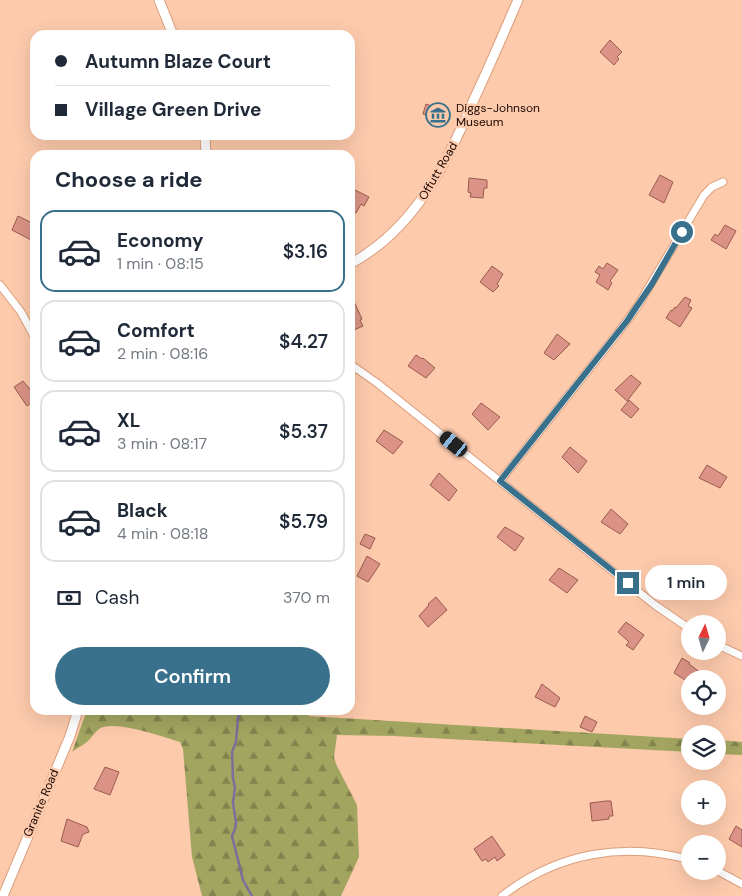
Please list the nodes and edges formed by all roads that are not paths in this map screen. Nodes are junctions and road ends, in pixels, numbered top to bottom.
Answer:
1 (159, 0) edge
2 (518, 0) edge
3 (171, 30) edge
4 (722, 182) dead end
5 (355, 261) edge
6 (0, 286) edge
7 (30, 329) edge
8 (355, 367) edge
9 (500, 481) junction
10 (681, 623) edge
11 (726, 648) edge
12 (742, 656) edge
13 (76, 715) edge
14 (681, 858) edge
15 (726, 875) edge
16 (742, 884) edge
17 (2, 896) edge
18 (502, 896) edge

1 - 3 street
2 - 5 street, Offutt Road
4 - 9 street
6 - 7 street
8 - 9 street
9 - 10 street
11 - 12 street
13 - 17 street, Granite Road
14 - 18 street
15 - 16 street

